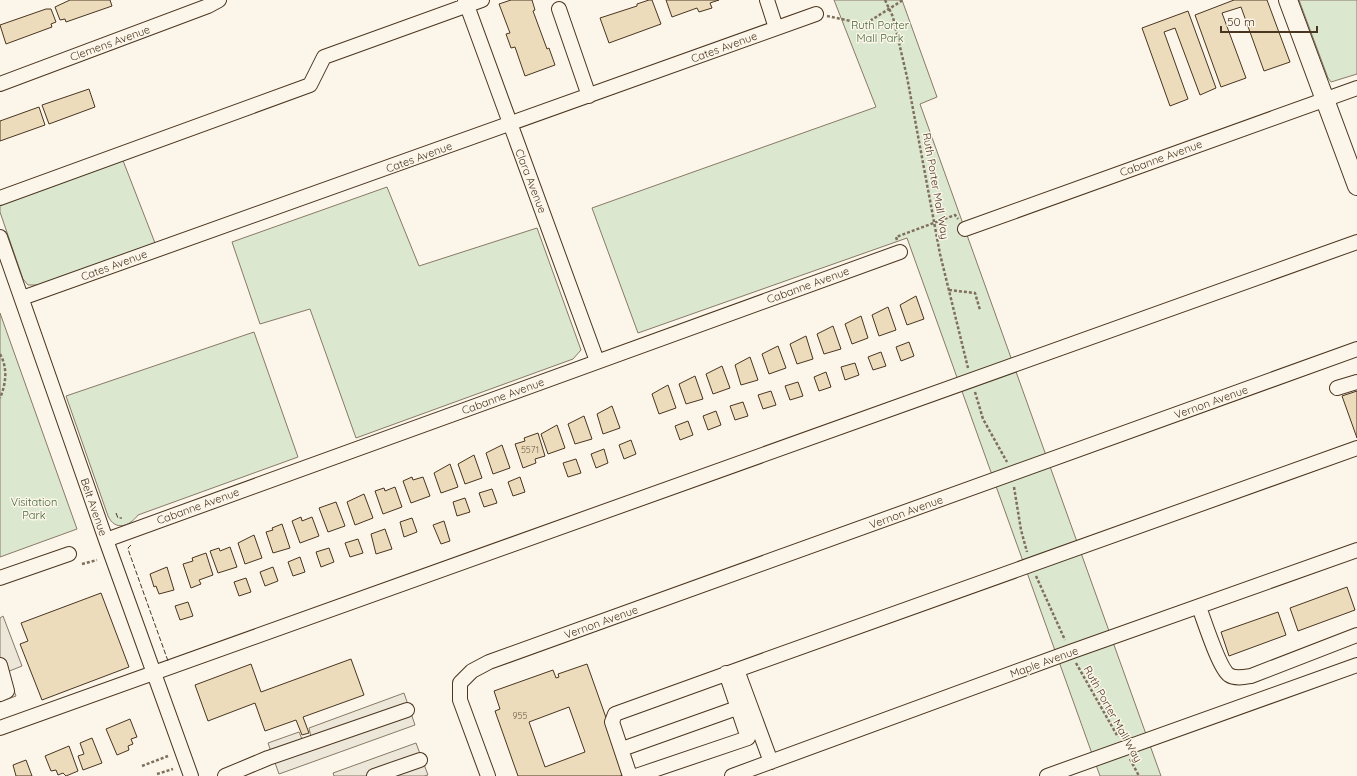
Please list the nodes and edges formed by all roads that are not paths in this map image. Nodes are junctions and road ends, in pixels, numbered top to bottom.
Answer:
1 (219, 0) edge
2 (482, 0) edge
3 (766, 0) edge
4 (1288, 0) edge
5 (466, 3) edge
6 (560, 9) dead end
7 (816, 14) road end
8 (776, 28) junction
9 (0, 84) edge
10 (1357, 88) edge
11 (589, 96) junction
12 (1325, 100) junction
13 (509, 124) junction
14 (1357, 186) edge
15 (0, 198) edge
16 (965, 229) road end
17 (0, 237) edge
18 (1357, 242) edge
19 (900, 252) road end
20 (22, 298) junction
21 (1357, 349) edge
22 (597, 361) junction
23 (1357, 382) edge
24 (1337, 388) dead end
25 (1357, 448) edge
26 (106, 540) junction
27 (1357, 550) edge
28 (69, 554) dead end
29 (0, 578) edge
30 (1199, 607) junction
31 (1357, 635) edge
32 (0, 665) edge
33 (1357, 665) edge
34 (731, 672) junction
35 (154, 673) junction
36 (0, 694) edge
37 (737, 708) junction
38 (407, 710) dead end
39 (0, 728) edge
40 (622, 749) junction
41 (420, 760) dead end
42 (771, 762) junction
43 (746, 774) edge
44 (191, 776) edge
45 (225, 776) edge
46 (374, 776) edge
47 (488, 776) edge
48 (630, 776) edge
49 (636, 776) edge
50 (732, 776) edge
51 (1047, 776) edge

1 - 9 street, Clemens Avenue
2 - 5 street
3 - 8 street
4 - 12 main road
5 - 13 street, Clara Avenue
5 - 15 street
6 - 11 street
7 - 8 street, Cates Avenue
8 - 11 street, Cates Avenue
10 - 12 street, Cabanne Avenue
11 - 13 street, Cates Avenue
12 - 14 main road
12 - 16 street, Cabanne Avenue
13 - 20 street, Cates Avenue
13 - 22 street, Clara Avenue
17 - 20 street, Belt Avenue
18 - 35 street
19 - 22 street, Cabanne Avenue
20 - 26 street, Belt Avenue
21 - 47 street, Vernon Avenue
22 - 26 street, Cabanne Avenue
23 - 24 street
25 - 34 street
26 - 35 street, Belt Avenue
27 - 30 street, Maple Avenue
28 - 29 street
30 - 31 street
30 - 42 street, Maple Avenue
32 - 36 street
33 - 51 street
34 - 37 street
34 - 40 street
34 - 42 street
35 - 39 street
35 - 44 street, Belt Avenue
37 - 40 street
37 - 49 street
38 - 45 street
40 - 48 street
41 - 46 street
42 - 43 street, Maple Avenue
43 - 50 street, Maple Avenue

